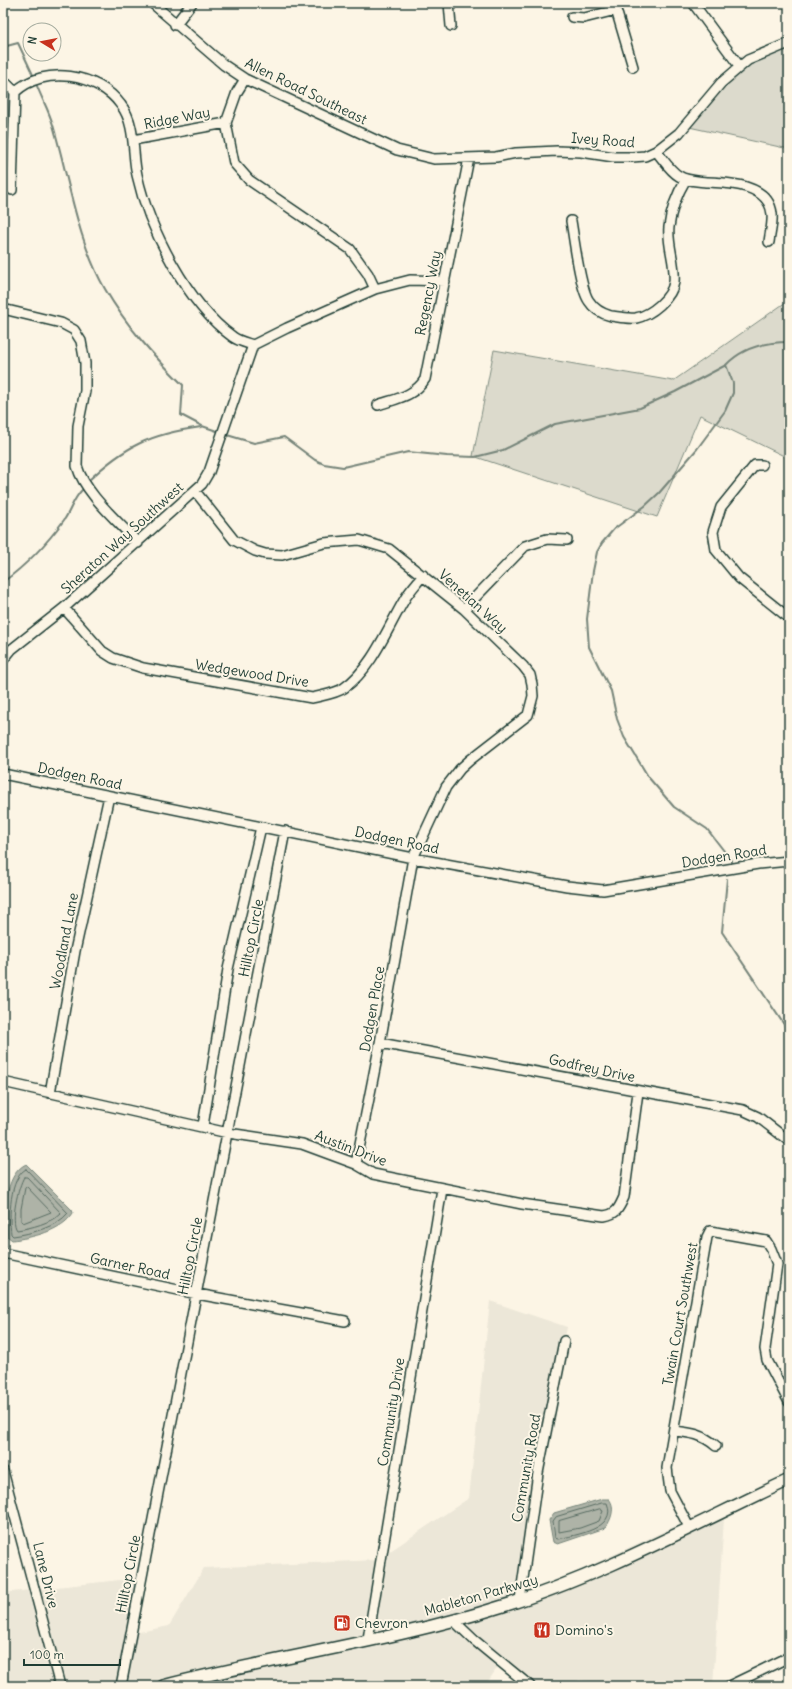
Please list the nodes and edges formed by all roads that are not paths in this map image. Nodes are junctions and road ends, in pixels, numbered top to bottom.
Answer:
1 (152, 3) edge
2 (192, 3) edge
3 (449, 3) edge
4 (693, 3) edge
5 (615, 6) edge
6 (572, 17) dead end
7 (175, 24) junction
8 (451, 26) dead end
9 (789, 43) edge
10 (633, 67) dead end
11 (740, 67) junction
12 (245, 79) junction
13 (3, 80) edge
14 (15, 92) junction
15 (226, 122) junction
16 (133, 140) junction
17 (656, 151) junction
18 (469, 158) junction
19 (686, 179) junction
20 (12, 190) dead end
21 (571, 221) dead end
22 (769, 242) dead end
23 (445, 281) junction
24 (375, 289) junction
25 (3, 309) edge
26 (253, 345) junction
27 (378, 405) dead end
28 (762, 465) dead end
29 (195, 492) junction
30 (566, 540) dead end
31 (138, 543) junction
32 (423, 575) junction
33 (64, 608) junction
34 (464, 609) junction
35 (789, 618) edge
36 (3, 660) edge
37 (3, 774) edge
38 (109, 796) junction
39 (261, 827) junction
40 (285, 831) junction
41 (413, 858) junction
42 (789, 861) edge
43 (380, 1043) junction
44 (3, 1082) edge
45 (638, 1092) junction
46 (50, 1093) junction
47 (203, 1126) junction
48 (228, 1133) junction
49 (789, 1141) edge
50 (356, 1164) junction
51 (442, 1189) junction
52 (3, 1254) edge
53 (197, 1294) junction
54 (345, 1321) dead end
55 (564, 1341) dead end
56 (789, 1402) edge
57 (674, 1431) junction
58 (716, 1446) dead end
59 (3, 1471) edge
60 (789, 1480) edge
61 (689, 1527) junction
62 (520, 1600) junction
63 (453, 1620) junction
64 (368, 1639) junction
65 (789, 1657) edge
66 (190, 1682) edge
67 (60, 1686) edge
68 (120, 1686) edge
69 (163, 1686) edge
70 (530, 1686) edge
71 (729, 1686) edge

1 - 7 street, Allen Road Southeast
2 - 7 street
3 - 8 street
4 - 11 street
5 - 6 street
5 - 10 street
7 - 12 street, Allen Road Southeast
9 - 11 street, Ivey Road
11 - 17 street, Ivey Road
12 - 15 street
12 - 18 street, Allen Road Southeast
13 - 14 street
14 - 16 street
14 - 20 street
15 - 16 street, Ridge Way
15 - 24 street
16 - 26 street
17 - 18 street, Ivey Road
17 - 19 street
18 - 23 street, Regency Way
19 - 21 street
19 - 22 street
23 - 24 street
23 - 27 street, Regency Way
24 - 26 street
25 - 31 street
26 - 29 street, Sheraton Way Southwest
28 - 35 street
29 - 31 street, Sheraton Way Southwest
29 - 32 street, Venetian Way
30 - 34 street
31 - 33 street, Sheraton Way Southwest
32 - 33 street, Wedgewood Drive
32 - 34 street, Venetian Way
33 - 36 street, Sheraton Way Southwest
34 - 41 street, Venetian Way
37 - 38 street, Dodgen Road
38 - 39 street, Dodgen Road
38 - 46 street, Woodland Lane
39 - 40 street, Dodgen Road
39 - 47 street
40 - 41 street, Dodgen Road
40 - 48 street, Hilltop Circle
41 - 42 street, Dodgen Road
41 - 43 street, Dodgen Place
43 - 45 street, Godfrey Drive
43 - 50 street, Dodgen Place
44 - 46 street, Austin Drive
45 - 49 street, Godfrey Drive
45 - 51 street, Austin Drive
46 - 47 street, Austin Drive
47 - 48 street, Austin Drive
48 - 50 street, Austin Drive
48 - 53 street, Hilltop Circle
50 - 51 street, Austin Drive
51 - 64 street, Community Drive
52 - 53 street, Garner Road
53 - 54 street, Garner Road
53 - 68 street, Hilltop Circle
55 - 62 street, Community Road
56 - 57 street, Twain Court Southwest
57 - 58 street
57 - 61 street, Twain Court Southwest
59 - 67 street, Lane Drive
60 - 61 main road, Mableton Parkway
61 - 62 main road, Mableton Parkway
62 - 63 main road, Mableton Parkway
63 - 64 main road, Mableton Parkway
63 - 70 street
64 - 66 main road, Mableton Parkway
65 - 71 street
66 - 69 main road, Mableton Parkway

